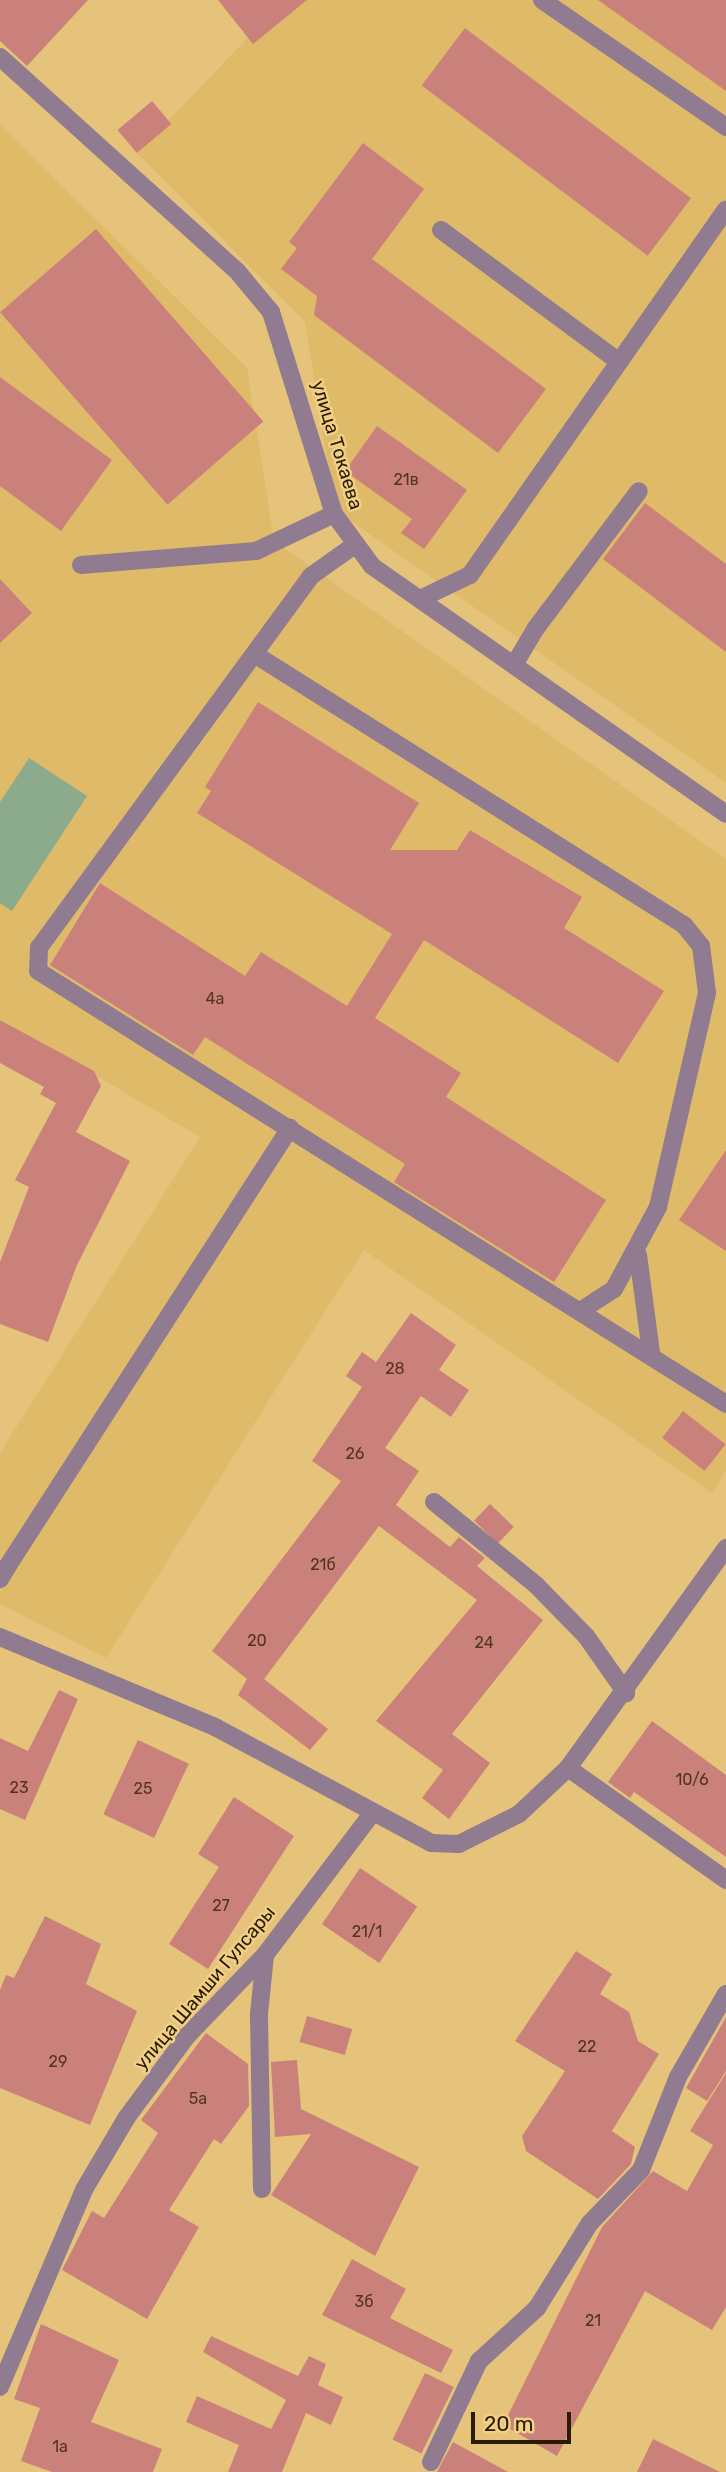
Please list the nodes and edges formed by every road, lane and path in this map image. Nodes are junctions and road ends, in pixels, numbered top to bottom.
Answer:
1 (542, 0) edge
2 (0, 57) edge
3 (726, 127) edge
4 (726, 210) edge
5 (441, 230) dead end
6 (618, 361) junction
7 (639, 491) dead end
8 (334, 514) junction
9 (353, 546) junction
10 (81, 565) dead end
11 (420, 599) junction
12 (256, 655) junction
13 (514, 665) junction
14 (726, 814) edge
15 (290, 1128) junction
16 (638, 1255) junction
17 (582, 1310) junction
18 (651, 1352) junction
19 (726, 1404) edge
20 (435, 1502) dead end
21 (726, 1548) edge
22 (4, 1572) edge
23 (0, 1637) edge
24 (626, 1693) junction
25 (568, 1768) junction
26 (371, 1815) junction
27 (726, 1880) edge
28 (265, 1955) junction
29 (726, 1994) edge
30 (262, 2189) dead end
31 (0, 2388) edge
32 (431, 2462) dead end

1 - 3 street
2 - 8 street, улица Токаева
4 - 6 street
5 - 6 street
6 - 11 street
7 - 13 street
8 - 9 street, улица Токаева
8 - 10 street
9 - 11 street, улица Токаева
9 - 12 street
11 - 13 street, улица Токаева
12 - 15 street
12 - 16 street
13 - 14 street, улица Токаева
15 - 17 street
15 - 22 street
16 - 17 street
16 - 18 street
17 - 18 street
18 - 19 street
20 - 24 street
21 - 24 street
23 - 26 street
24 - 25 street
25 - 26 street
25 - 27 street
26 - 28 street, улица Шамши Гулсары
28 - 30 street
28 - 31 street, улица Шамши Гулсары
29 - 32 street

